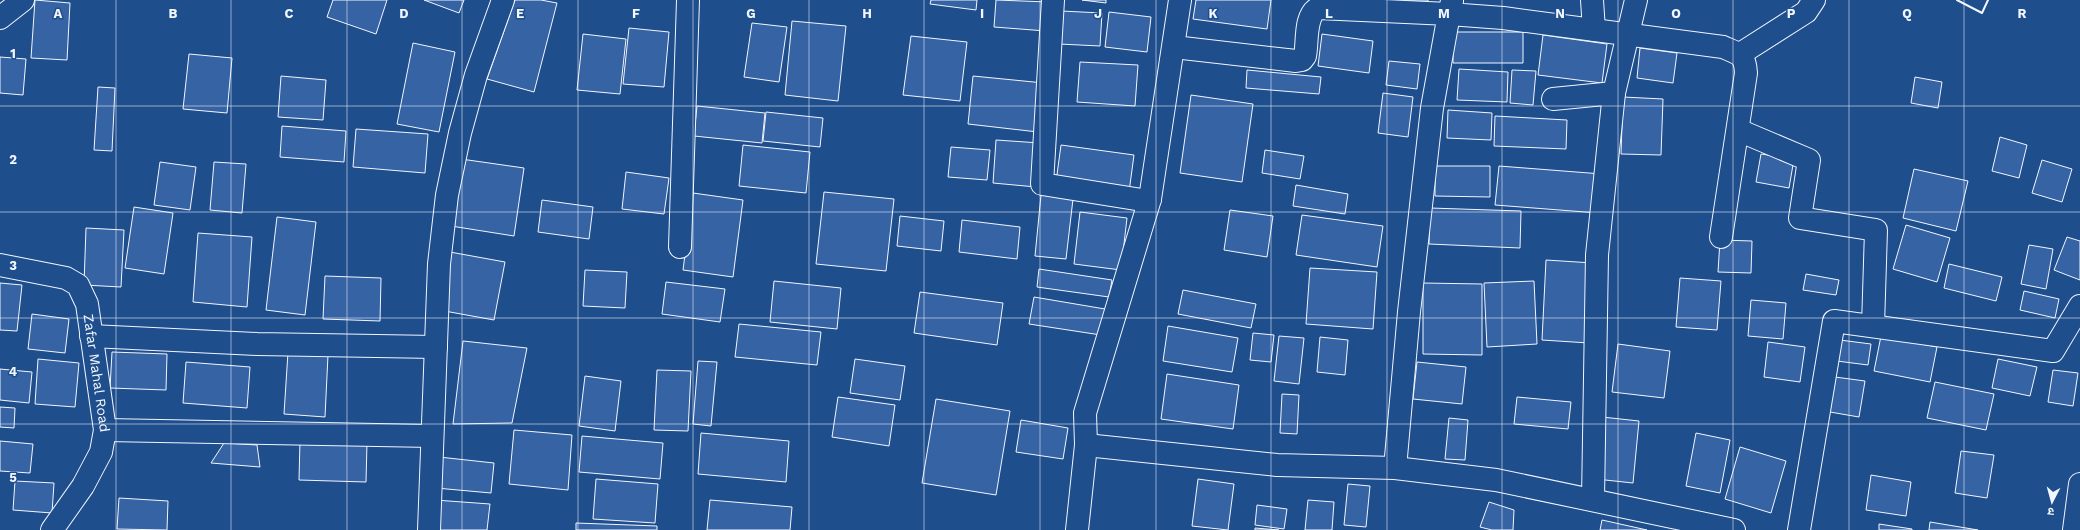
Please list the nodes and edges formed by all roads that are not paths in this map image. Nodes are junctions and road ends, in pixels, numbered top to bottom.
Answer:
1 (503, 0) edge
2 (688, 0) edge
3 (1053, 0) edge
4 (1180, 0) edge
5 (1592, 0) edge
6 (1636, 0) edge
7 (1814, 0) edge
8 (1451, 7) edge
9 (1594, 30) junction
10 (1628, 34) junction
11 (1174, 47) junction
12 (1740, 54) junction
13 (1614, 93) junction
14 (1553, 99) dead end
15 (1738, 130) junction
16 (1150, 199) junction
17 (1721, 237) dead end
18 (680, 247) dead end
19 (0, 265) edge
20 (2080, 306) edge
21 (1873, 326) junction
22 (91, 336) junction
23 (436, 347) junction
24 (106, 430) junction
25 (432, 436) junction
26 (1086, 445) junction
27 (1395, 468) junction
28 (2080, 484) edge
29 (1593, 499) junction
30 (52, 530) edge
31 (429, 530) edge
32 (1078, 530) edge
33 (1734, 530) edge
34 (1799, 530) edge
35 (2074, 530) edge

1 - 23 street
2 - 18 street
3 - 16 street
4 - 11 street
5 - 9 street
6 - 10 street
7 - 12 street
8 - 9 street
8 - 11 street
8 - 27 street
9 - 10 street
10 - 12 street
10 - 13 street
11 - 16 street
12 - 15 street
13 - 14 street
13 - 29 street
15 - 17 street
15 - 21 street
16 - 26 street
19 - 22 street, Zafar Mahal Road
20 - 21 street
21 - 34 street
22 - 23 street
22 - 24 street, Zafar Mahal Road
23 - 25 street
24 - 25 street
24 - 30 street, Zafar Mahal Road
25 - 31 street
26 - 27 street
26 - 32 street
27 - 29 street
28 - 35 street
29 - 33 street

